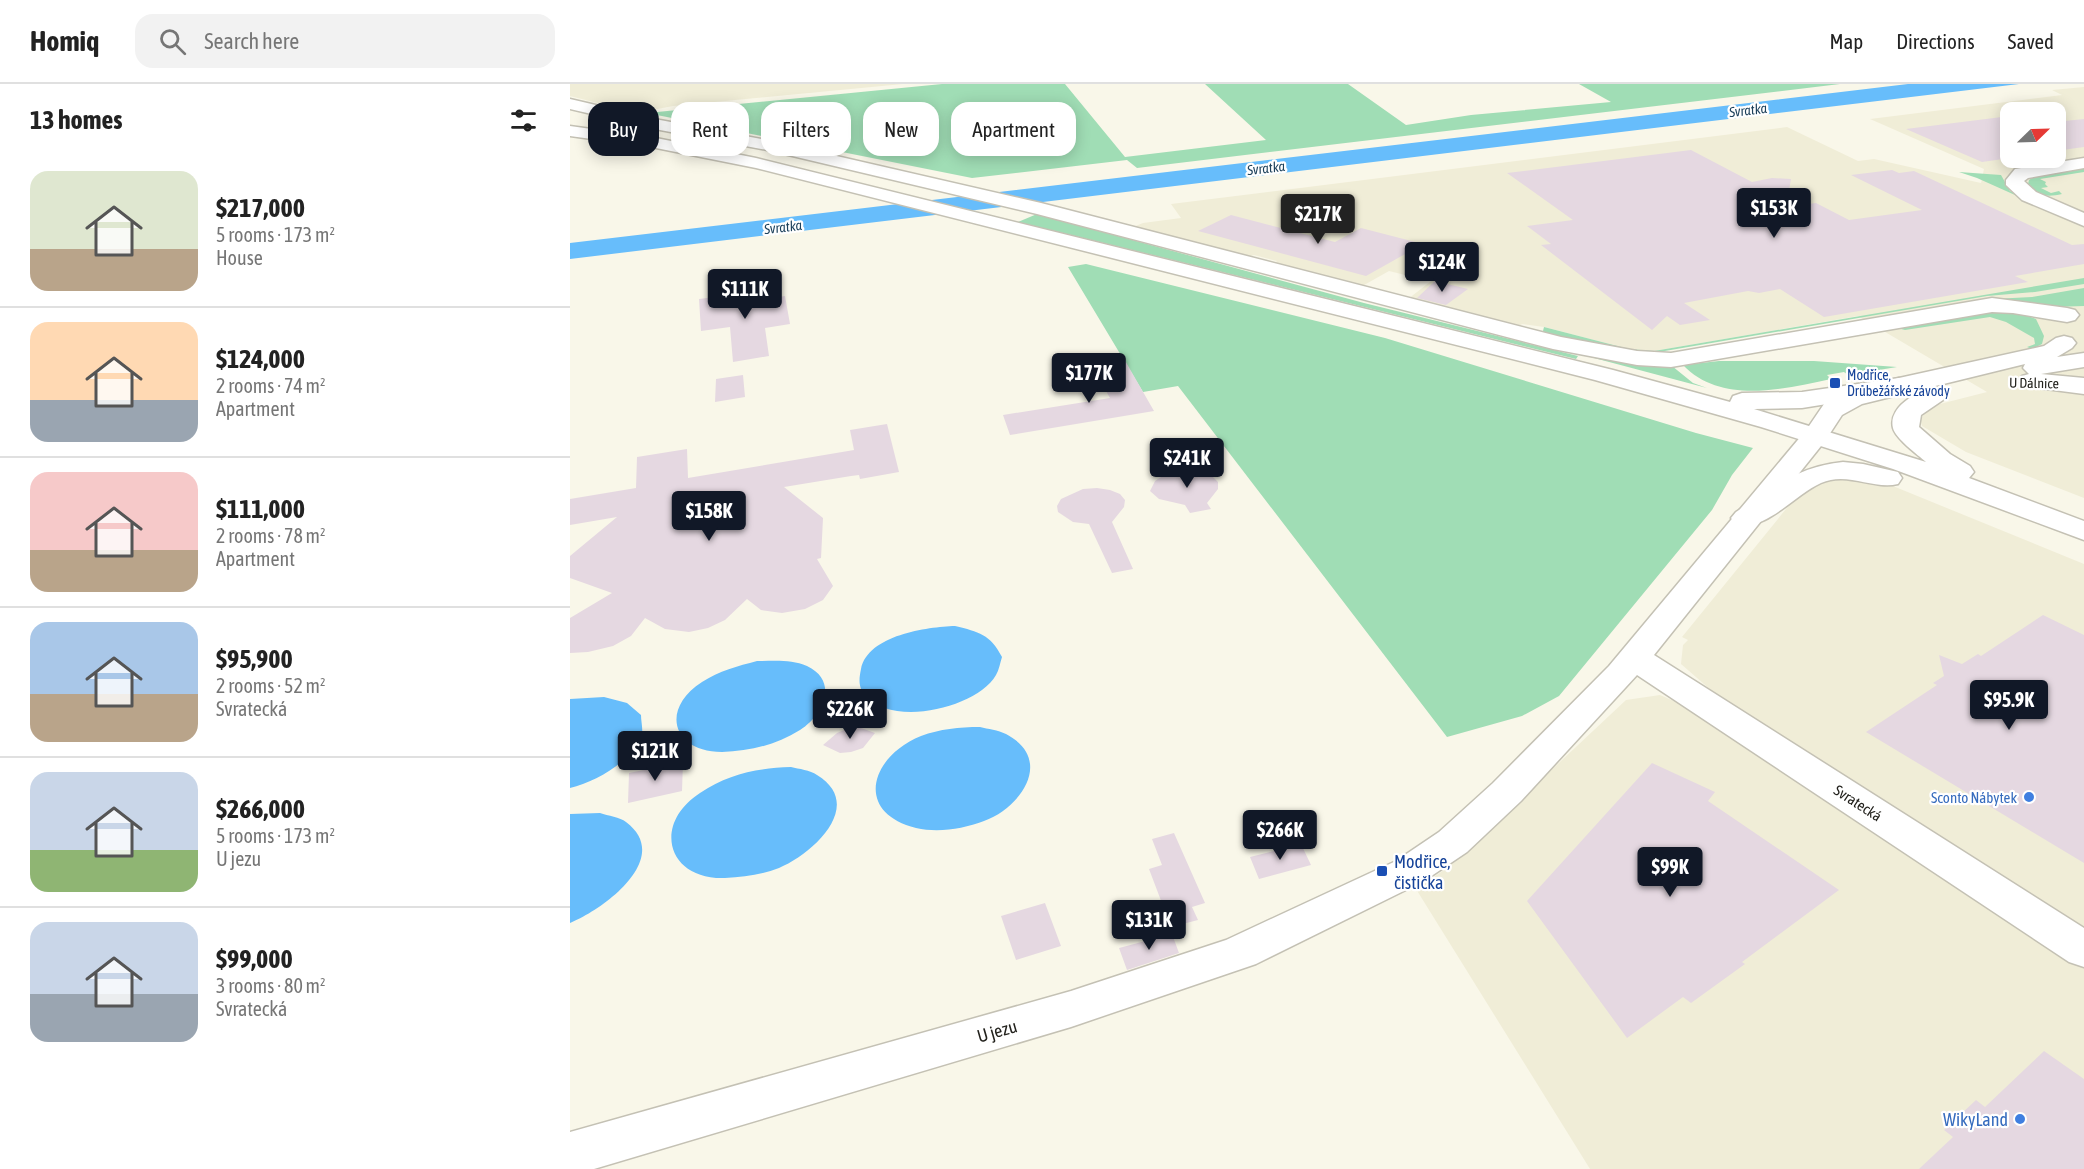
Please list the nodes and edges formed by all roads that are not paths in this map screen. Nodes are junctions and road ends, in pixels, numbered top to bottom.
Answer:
1 (570, 104) edge
2 (570, 131) edge
3 (2084, 163) edge
4 (2084, 220) edge
5 (2075, 314) edge
6 (2074, 348) edge
7 (2084, 360) edge
8 (1985, 384) junction
9 (1899, 386) junction
10 (2084, 386) edge
11 (1934, 395) junction
12 (1683, 397) junction
13 (1816, 435) junction
14 (2044, 515) junction
15 (1746, 518) junction
16 (2084, 531) edge
17 (1633, 657) junction
18 (2084, 950) edge
19 (570, 1154) edge

1 - 5 street
2 - 12 street
3 - 4 street
5 - 6 street
6 - 9 street
7 - 8 street
8 - 10 street, U Dálnice
8 - 11 street
9 - 12 street
9 - 13 street
11 - 13 street
11 - 14 street
12 - 13 street
13 - 14 street
13 - 15 street
14 - 15 street
14 - 16 street
15 - 17 street
17 - 18 street, Svratecká
17 - 19 street, U jezu

